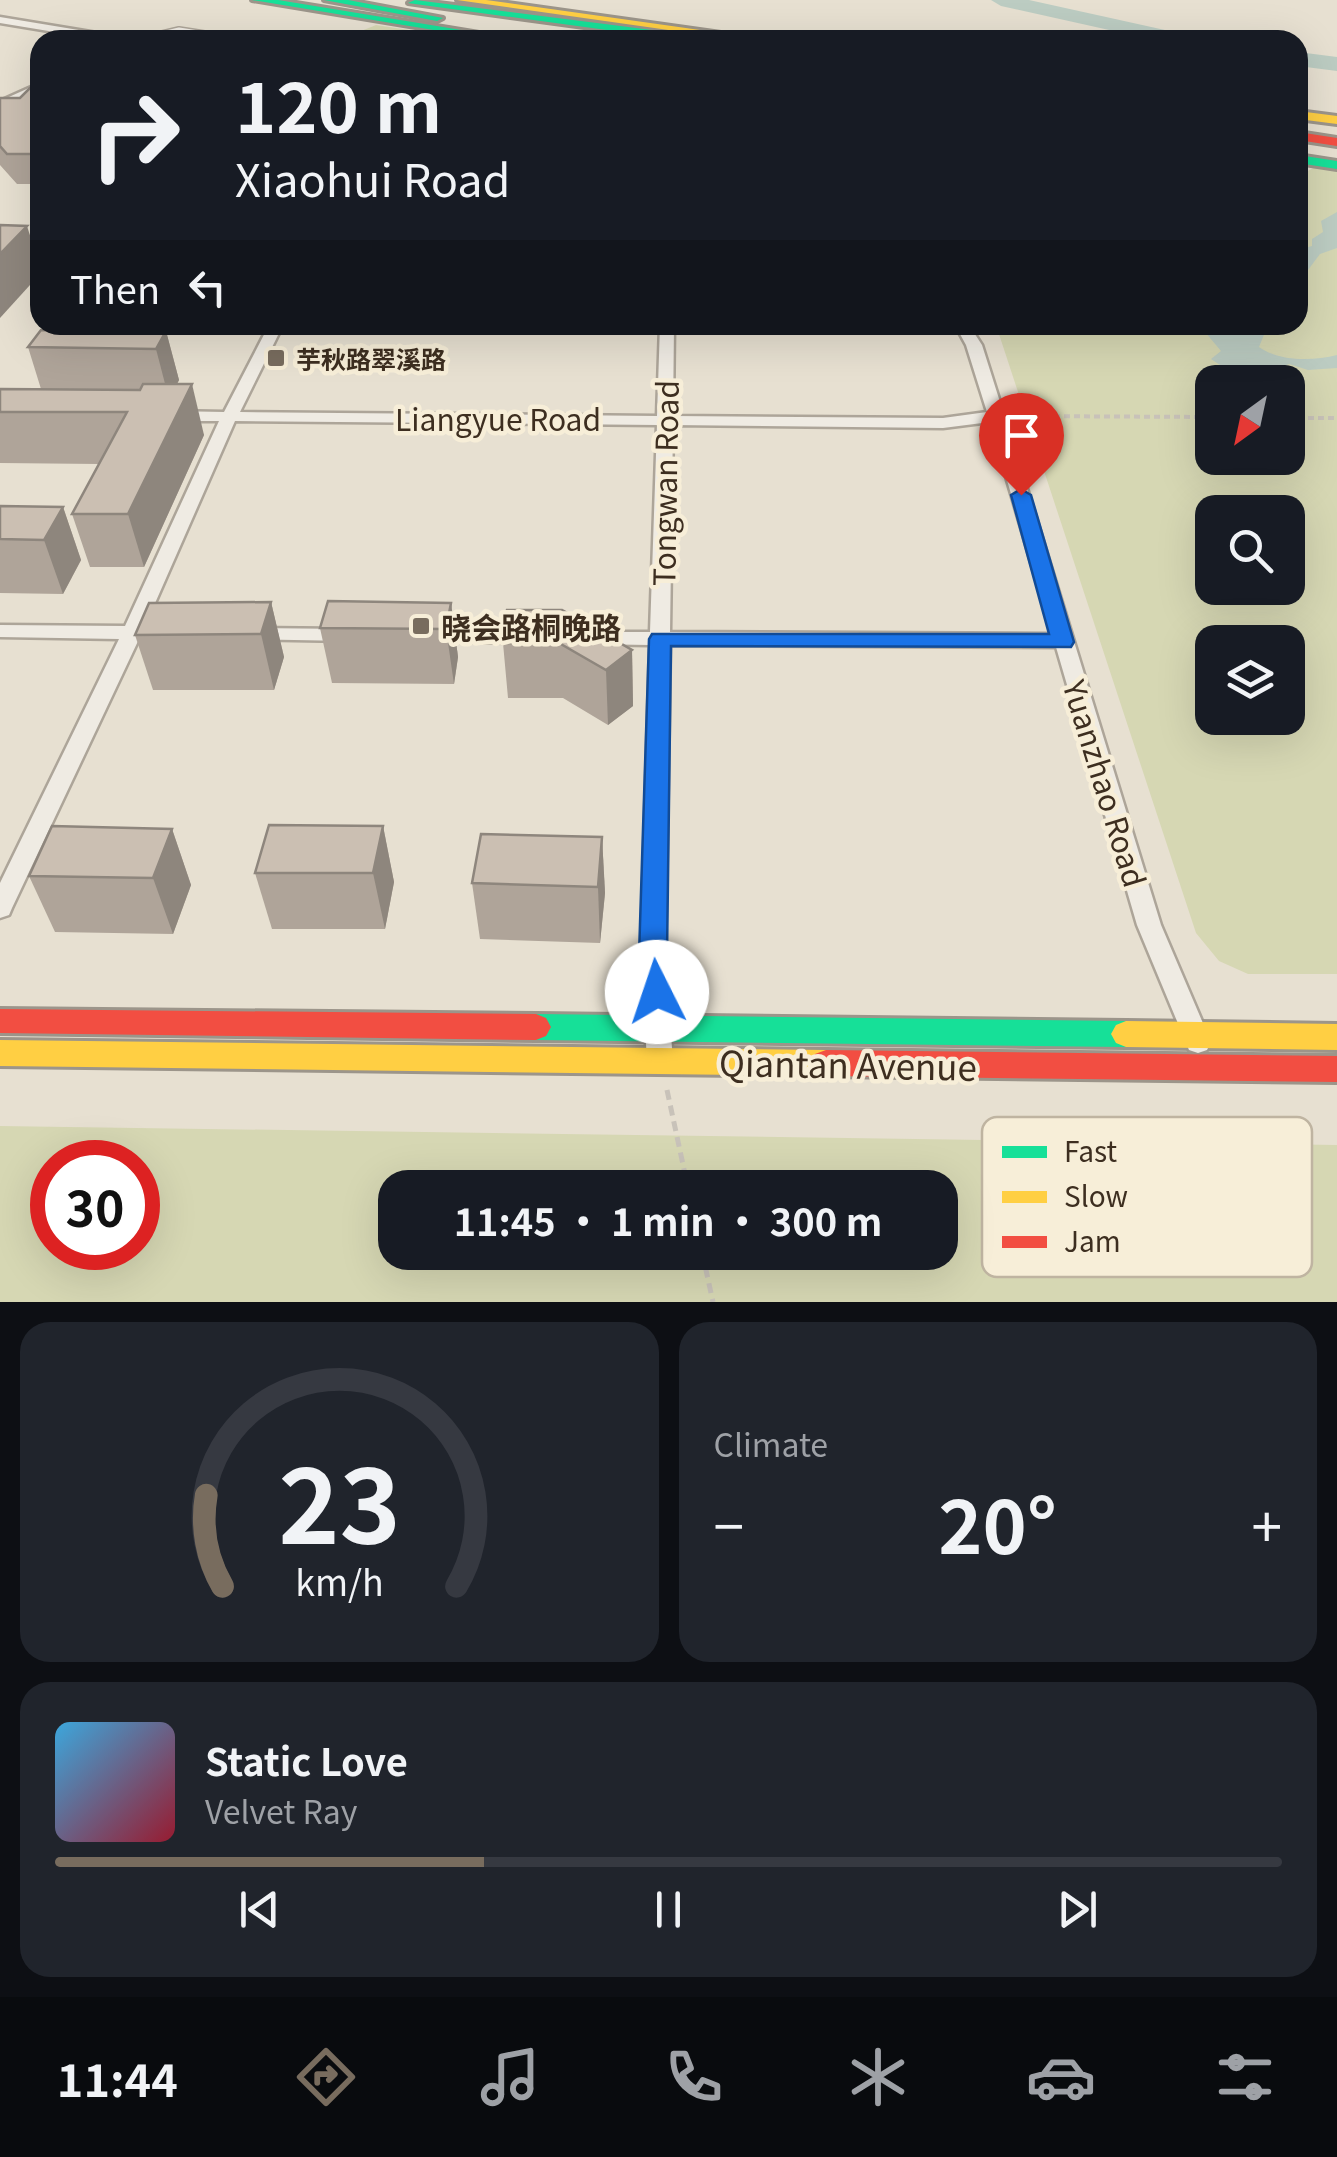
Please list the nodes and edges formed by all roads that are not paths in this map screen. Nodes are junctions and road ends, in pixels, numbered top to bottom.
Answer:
1 (257, 0) edge
2 (329, 0) edge
3 (461, 0) edge
4 (403, 9) edge
5 (0, 20) edge
6 (61, 30) edge
7 (480, 30) edge
8 (507, 30) edge
9 (528, 30) edge
10 (551, 30) edge
11 (580, 30) edge
12 (611, 30) edge
13 (648, 30) edge
14 (689, 30) edge
15 (30, 91) edge
16 (0, 105) edge
17 (1308, 127) edge
18 (1337, 131) edge
19 (1308, 146) edge
20 (1337, 150) edge
21 (1308, 160) edge
22 (1337, 164) edge
23 (271, 335) edge
24 (667, 335) edge
25 (968, 335) edge
26 (155, 416) edge
27 (232, 416) junction
28 (995, 416) junction
29 (664, 419) junction
30 (0, 631) edge
31 (132, 633) junction
32 (190, 634) edge
33 (228, 634) edge
34 (365, 635) edge
35 (404, 636) edge
36 (660, 639) junction
37 (1063, 642) junction
38 (0, 908) edge
39 (0, 1020) edge
40 (660, 1028) junction
41 (1196, 1034) junction
42 (1337, 1036) edge
43 (0, 1053) edge
44 (660, 1061) junction
45 (1206, 1068) junction
46 (1337, 1069) edge

1 - 4 main road
2 - 4 main road
3 - 13 main road
3 - 14 main road
4 - 7 main road
4 - 8 main road
4 - 9 main road
4 - 10 main road
4 - 11 main road
4 - 12 main road
5 - 6 street
15 - 16 street
17 - 18 main road
19 - 20 main road
21 - 22 main road
23 - 27 street
24 - 29 street, Tongwan Road
25 - 28 street, Yuanzhao Road
26 - 27 street, Liangyue Road
27 - 29 street, Liangyue Road
27 - 31 street
28 - 29 street, Liangyue Road
28 - 37 street, Yuanzhao Road
29 - 36 street, Tongwan Road
30 - 31 street
31 - 32 street
31 - 38 street
33 - 34 street
35 - 36 street
36 - 37 street
36 - 40 street, Tongwan Road
37 - 41 street, Yuanzhao Road
39 - 40 main road, Qiantan Avenue
40 - 41 main road, Qiantan Avenue
40 - 44 street, Tongwan Road
41 - 42 main road, Qiantan Avenue
41 - 45 street, Yuanzhao Road
43 - 44 main road, Qiantan Avenue
44 - 45 main road, Qiantan Avenue
45 - 46 main road, Qiantan Avenue

